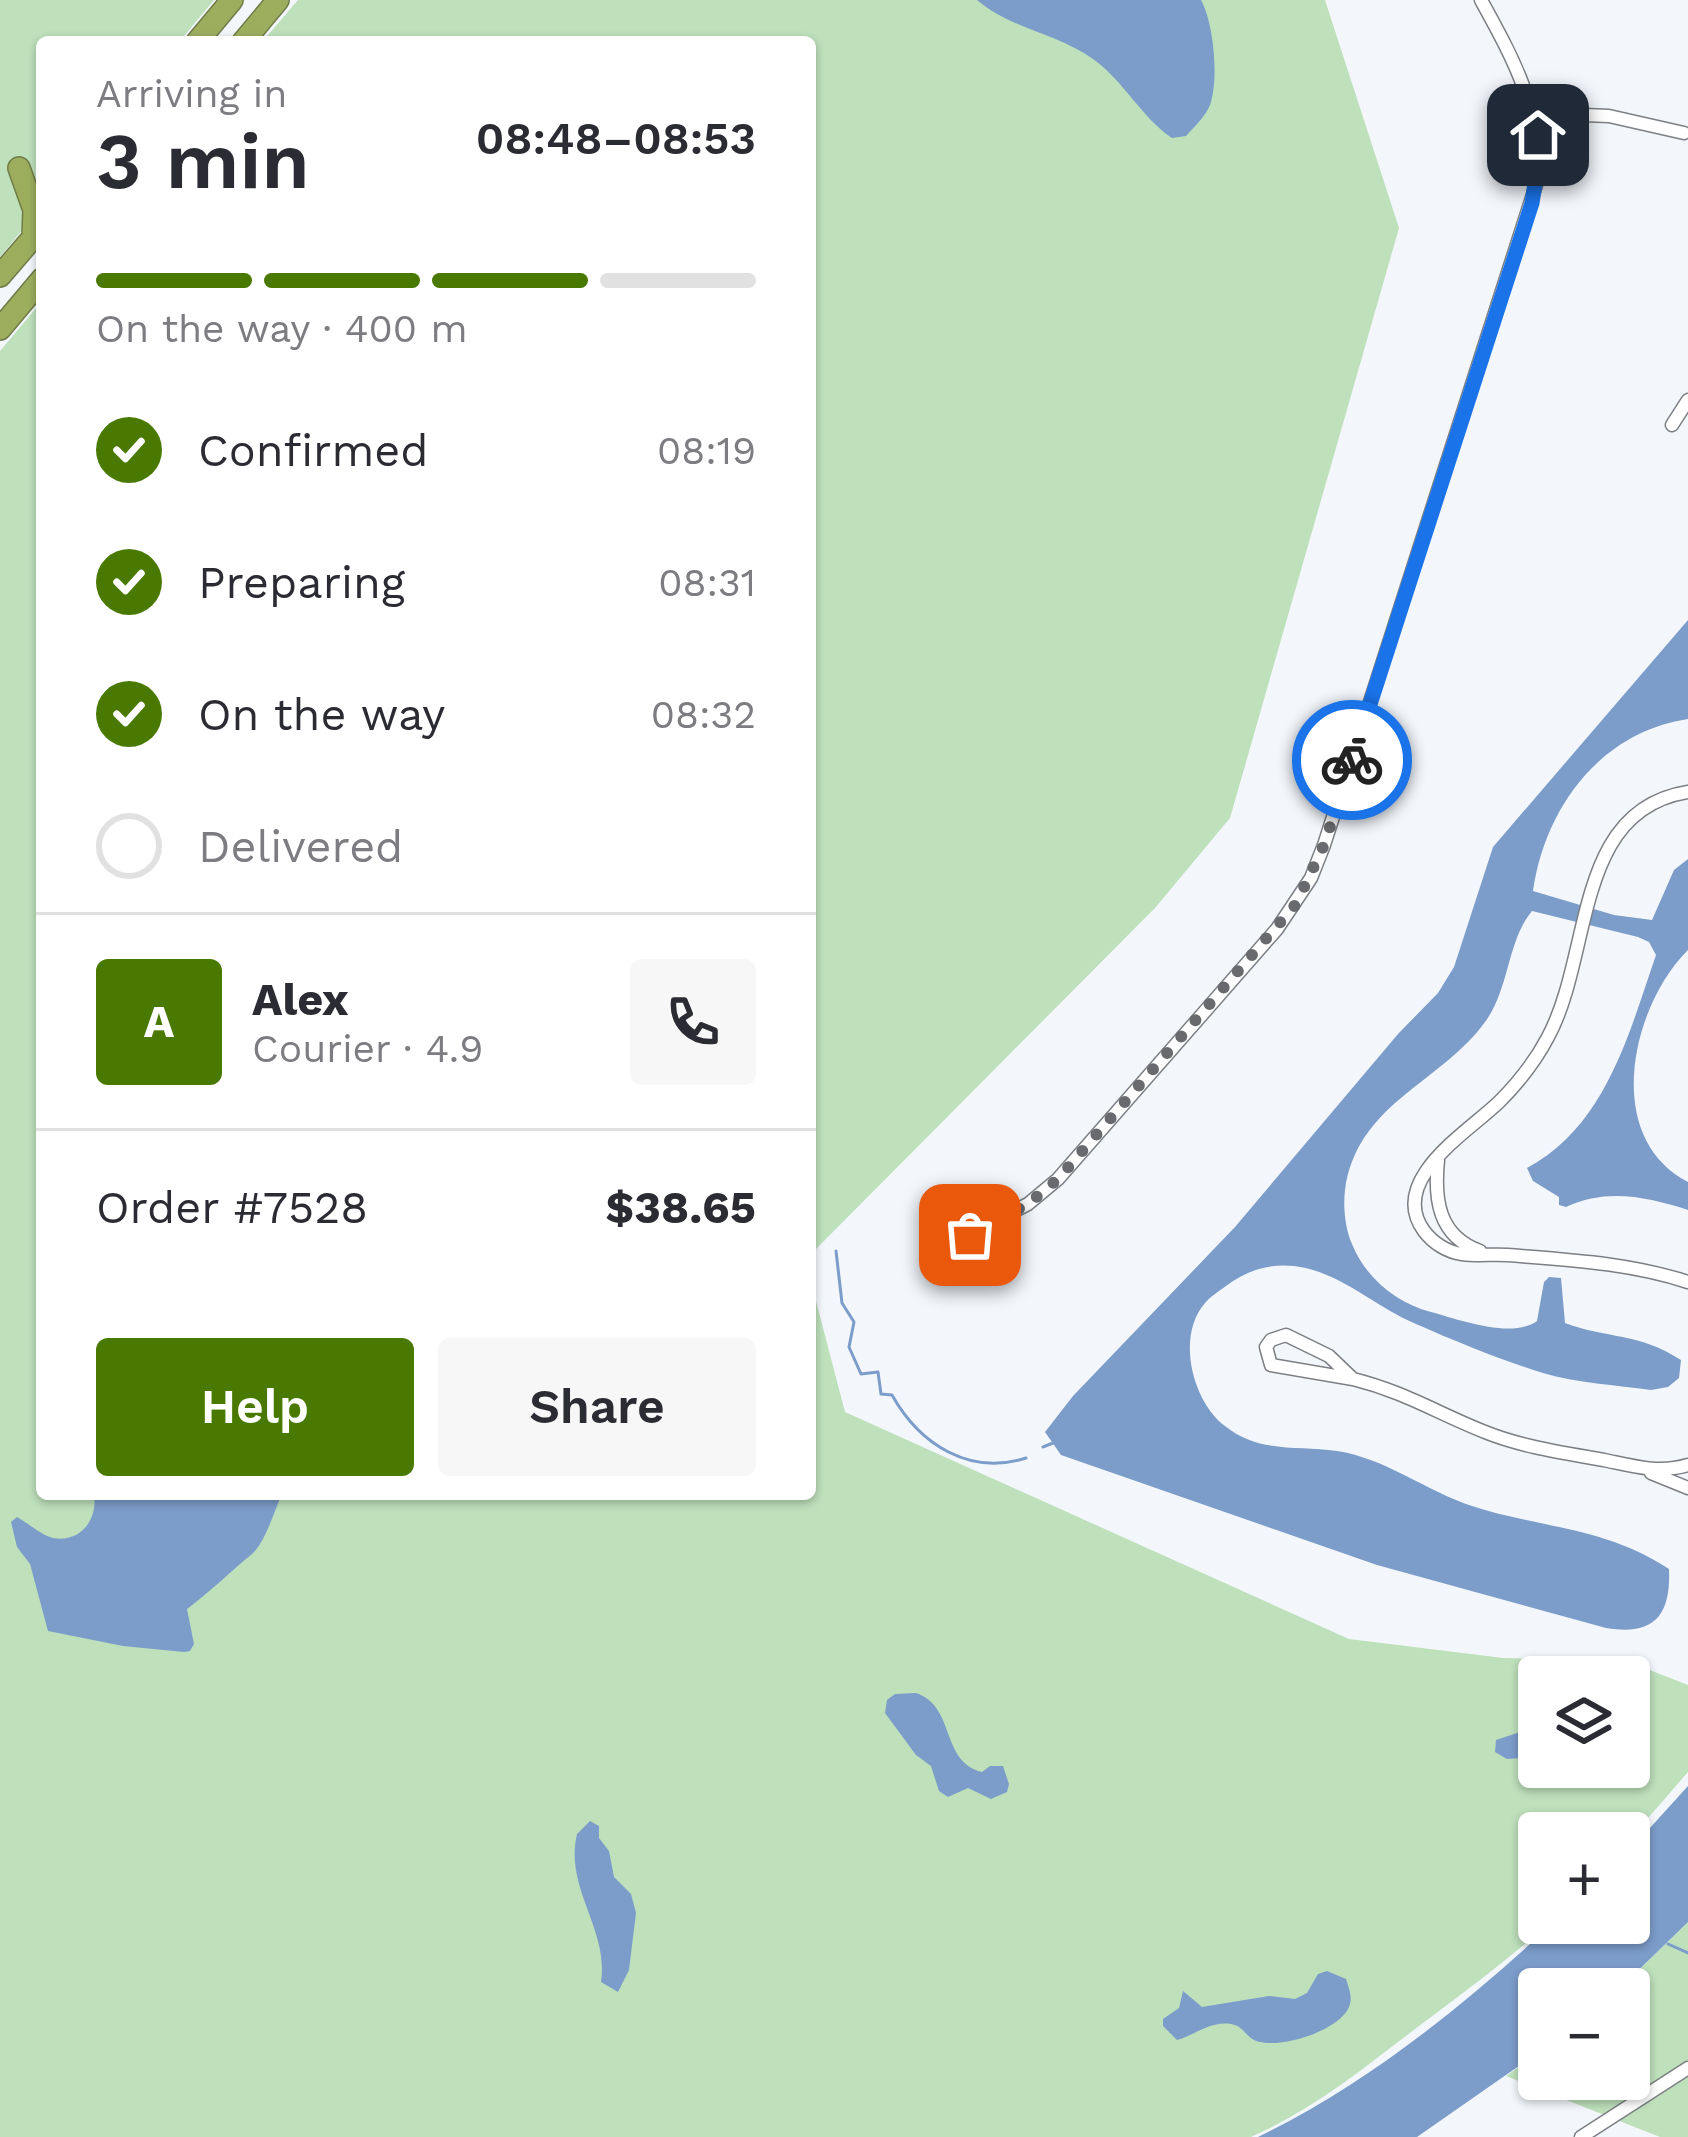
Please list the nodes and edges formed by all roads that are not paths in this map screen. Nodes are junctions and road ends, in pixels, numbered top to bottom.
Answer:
1 (232, 0) edge
2 (278, 0) edge
3 (1481, 0) edge
4 (202, 36) edge
5 (248, 36) edge
6 (1534, 113) junction
7 (1684, 133) dead end
8 (30, 164) edge
9 (36, 222) edge
10 (36, 234) edge
11 (0, 276) edge
12 (36, 286) edge
13 (0, 329) edge
14 (1688, 400) edge
15 (1672, 425) dead end
16 (1688, 791) edge
17 (1438, 1159) junction
18 (1005, 1216) dead end
19 (1485, 1253) junction
20 (1688, 1282) edge
21 (1353, 1379) junction
22 (1688, 1465) edge
23 (1639, 1468) junction
24 (1688, 1488) edge
25 (1688, 2068) edge
26 (1580, 2137) edge

1 - 4 highway
2 - 5 highway
3 - 6 street
6 - 7 street
6 - 18 street
8 - 9 highway
10 - 11 highway
12 - 13 highway
14 - 15 street
16 - 17 street
17 - 19 street
17 - 19 street
19 - 20 street
21 - 21 street
21 - 23 street
22 - 23 street
23 - 24 street
25 - 26 street

